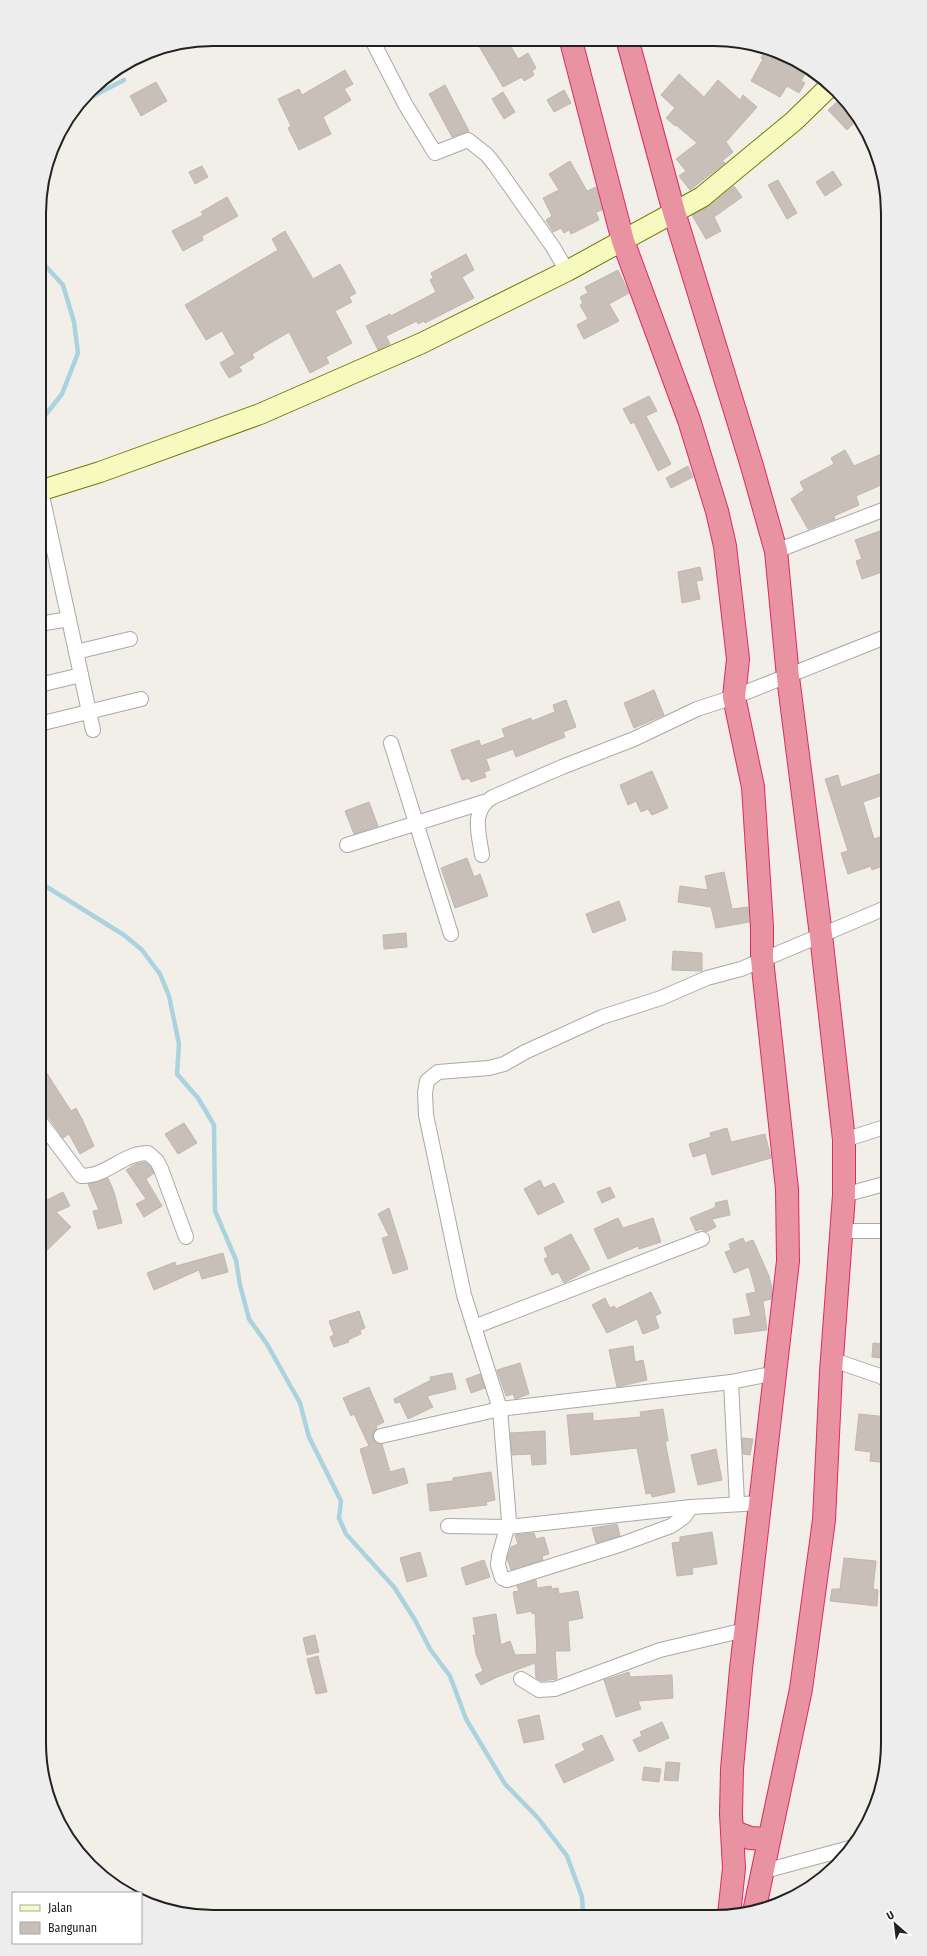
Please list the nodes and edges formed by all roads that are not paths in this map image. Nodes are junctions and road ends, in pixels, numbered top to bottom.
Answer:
1 (375, 46) edge
2 (572, 46) edge
3 (629, 46) edge
4 (826, 89) edge
5 (674, 212) junction
6 (624, 241) junction
7 (567, 271) junction
8 (46, 489) edge
9 (881, 511) edge
10 (46, 517) edge
11 (776, 551) junction
12 (69, 619) junction
13 (46, 623) edge
14 (130, 639) dead end
15 (881, 639) edge
16 (76, 652) junction
17 (81, 675) junction
18 (788, 677) junction
19 (46, 683) edge
20 (734, 698) junction
21 (141, 699) dead end
22 (89, 713) junction
23 (46, 722) edge
24 (93, 730) dead end
25 (391, 743) dead end
26 (484, 802) junction
27 (416, 824) junction
28 (347, 845) dead end
29 (482, 855) dead end
30 (881, 910) edge
31 (451, 934) dead end
32 (821, 935) junction
33 (762, 959) junction
34 (881, 1128) edge
35 (46, 1129) edge
36 (844, 1140) junction
37 (881, 1185) edge
38 (844, 1195) junction
39 (841, 1231) junction
40 (881, 1231) edge
41 (186, 1238) dead end
42 (702, 1239) dead end
43 (474, 1327) junction
44 (833, 1360) junction
45 (776, 1372) junction
46 (881, 1376) edge
47 (731, 1382) junction
48 (500, 1408) junction
49 (381, 1436) dead end
50 (737, 1503) junction
51 (761, 1503) junction
52 (691, 1507) junction
53 (448, 1526) dead end
54 (508, 1528) junction
55 (745, 1630) junction
56 (521, 1679) dead end
57 (732, 1831) junction
58 (769, 1839) junction
59 (842, 1850) edge
60 (761, 1872) junction
61 (755, 1905) edge
62 (730, 1910) edge

1 - 7 street
2 - 6 highway
3 - 5 highway
4 - 5 street
5 - 6 street
5 - 11 highway
6 - 7 street
6 - 20 highway
7 - 8 street
9 - 11 street
10 - 12 street
11 - 18 highway
12 - 13 street
12 - 16 street
14 - 16 street
15 - 18 street
16 - 17 street
17 - 19 street
17 - 22 street
18 - 20 street
18 - 32 highway
20 - 26 street
20 - 33 highway
21 - 22 street
22 - 23 street
22 - 24 street
25 - 27 street
26 - 27 street
26 - 29 street
27 - 28 street
27 - 31 street
30 - 32 street
32 - 33 street
32 - 36 highway
33 - 43 street
33 - 45 highway
34 - 36 street
35 - 41 street
36 - 38 highway
37 - 38 street
38 - 39 highway
39 - 40 street
39 - 44 highway
42 - 43 street
43 - 48 street
44 - 46 street
44 - 58 highway
45 - 47 street
45 - 51 highway
47 - 48 street
47 - 50 street
48 - 49 street
48 - 54 street
50 - 51 street
50 - 52 street
51 - 55 highway
52 - 54 street
52 - 54 street
53 - 54 street
55 - 56 street
55 - 57 highway
57 - 58 highway
57 - 62 highway
58 - 60 highway
59 - 60 street
60 - 61 highway

